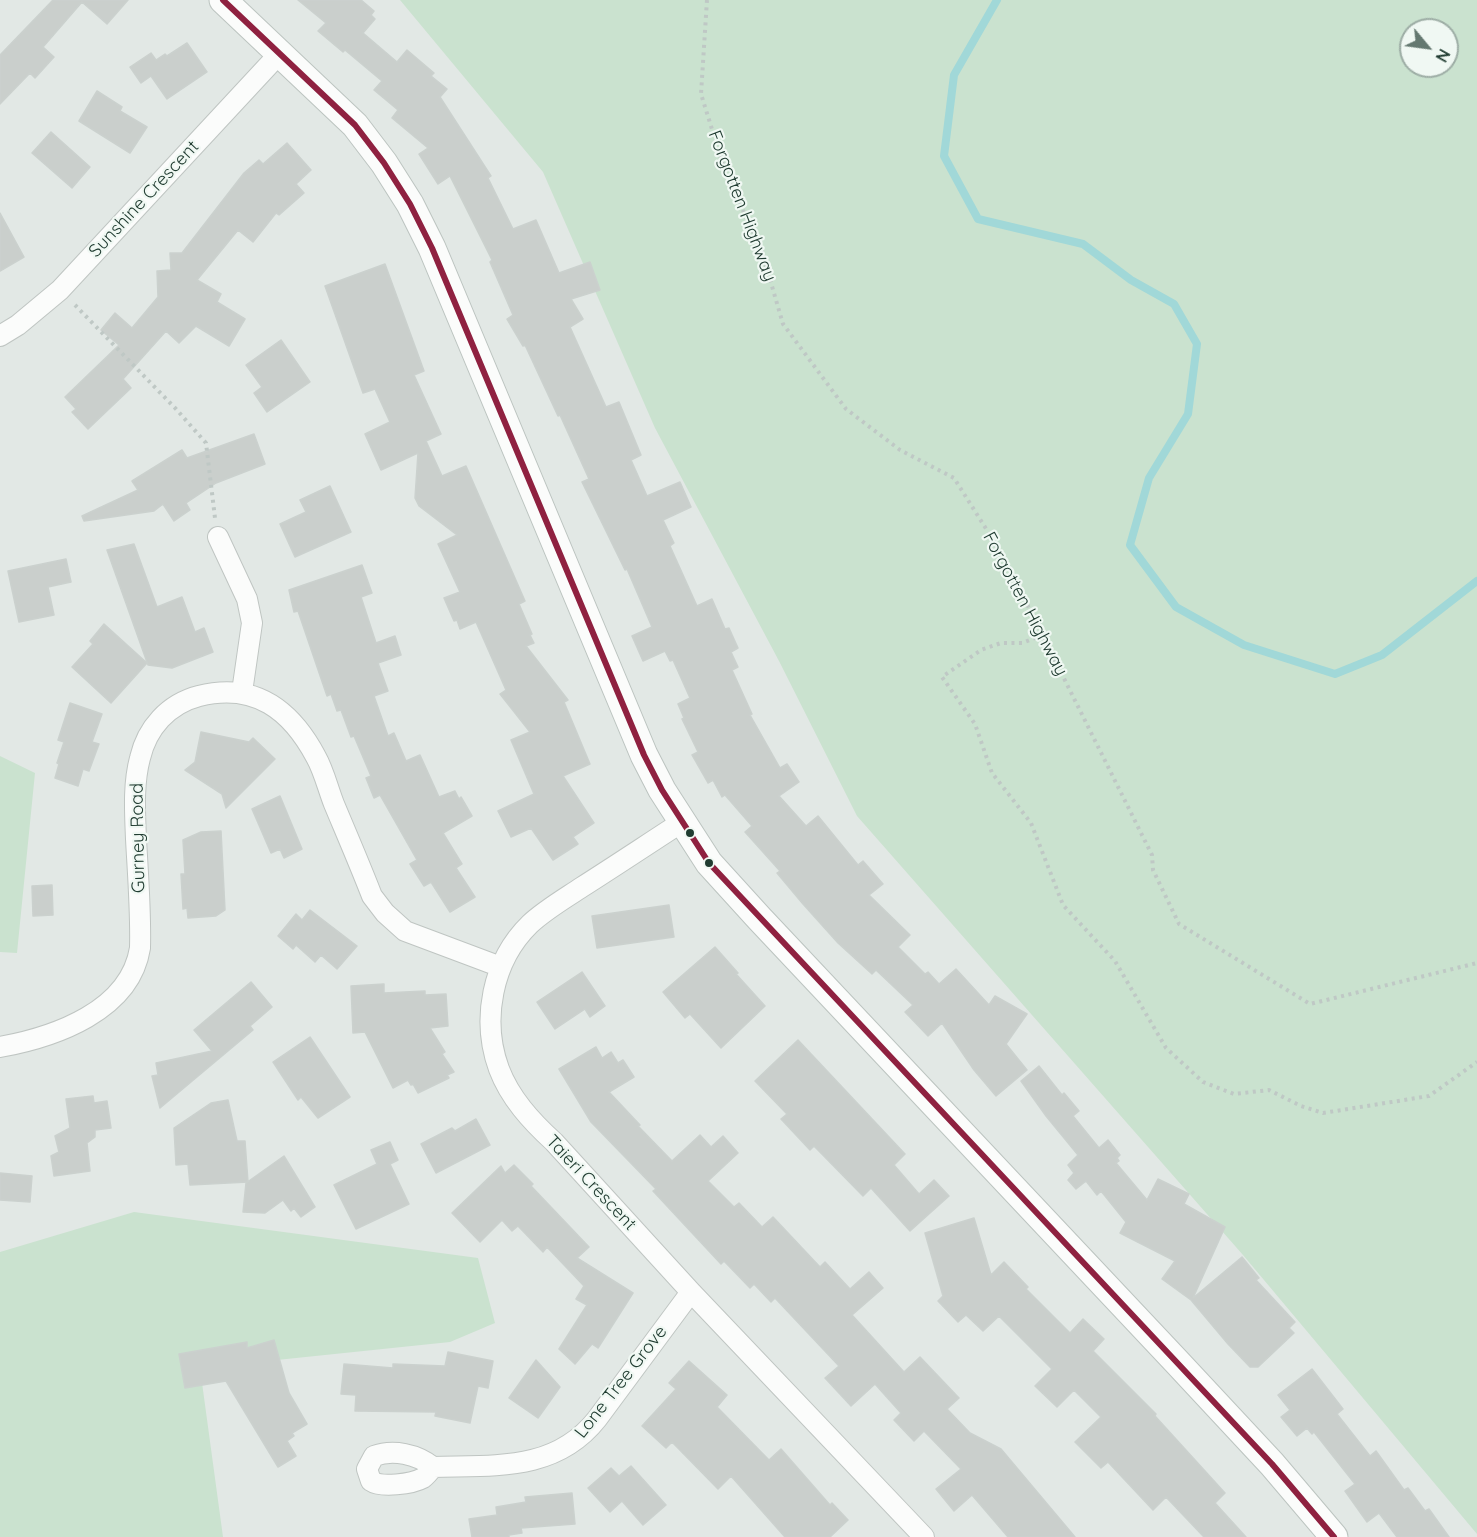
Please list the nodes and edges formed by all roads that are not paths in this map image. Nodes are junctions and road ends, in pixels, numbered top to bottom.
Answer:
1 (223, 0) edge
2 (280, 53) junction
3 (0, 336) edge
4 (218, 537) road end
5 (242, 692) junction
6 (682, 822) junction
7 (501, 967) junction
8 (0, 1047) edge
9 (691, 1292) junction
10 (433, 1467) dead end
11 (924, 1537) edge
12 (1334, 1537) edge

1 - 2 street
2 - 3 street, Sunshine Crescent
2 - 6 street
4 - 5 street
5 - 7 street, Gurney Road
5 - 8 street, Gurney Road
6 - 7 street, Taieri Crescent
6 - 12 street
7 - 9 street, Taieri Crescent
9 - 10 street, Lone Tree Grove
9 - 11 street, Taieri Crescent

